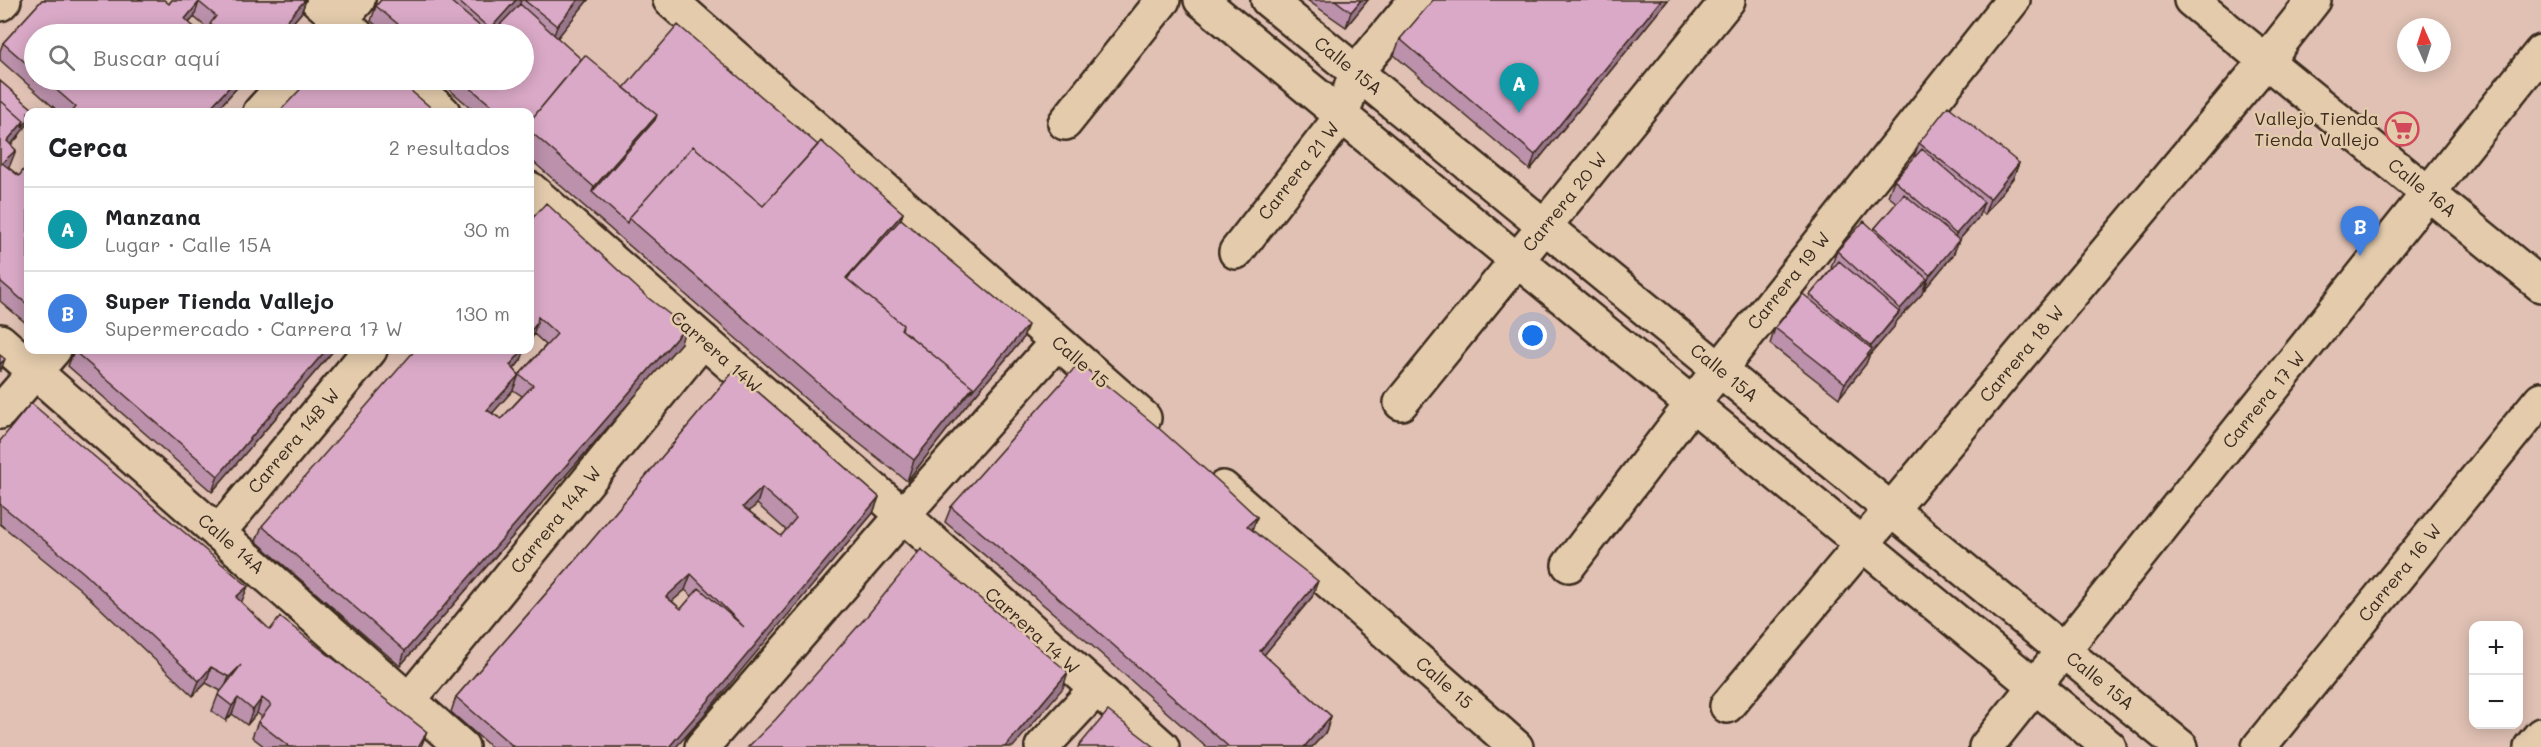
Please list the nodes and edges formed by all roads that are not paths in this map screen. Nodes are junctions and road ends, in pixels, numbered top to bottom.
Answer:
1 (4, 0) edge
2 (670, 0) edge
3 (1163, 0) edge
4 (1201, 0) edge
5 (1268, 0) edge
6 (1416, 0) edge
7 (1728, 0) edge
8 (2013, 0) edge
9 (2190, 0) edge
10 (2314, 0) edge
11 (0, 4) edge
12 (2541, 52) edge
13 (2266, 61) junction
14 (1356, 72) junction
15 (280, 90) edge
16 (418, 90) edge
17 (264, 108) edge
18 (438, 108) edge
19 (1342, 116) junction
20 (1065, 123) dead end
21 (534, 192) edge
22 (2428, 194) junction
23 (1544, 227) junction
24 (1236, 252) dead end
25 (1517, 261) junction
26 (2541, 285) edge
27 (703, 340) junction
28 (0, 341) edge
29 (1057, 342) junction
30 (24, 352) edge
31 (29, 354) edge
32 (367, 354) edge
33 (44, 361) edge
34 (1719, 369) junction
35 (2541, 399) edge
36 (1401, 403) dead end
37 (1692, 404) junction
38 (0, 412) edge
39 (1165, 437) edge
40 (1201, 469) edge
41 (1892, 510) junction
42 (903, 515) junction
43 (218, 532) junction
44 (1862, 544) junction
45 (1569, 565) dead end
46 (2063, 651) junction
47 (2035, 686) junction
48 (1096, 689) junction
49 (409, 700) junction
50 (1727, 706) dead end
51 (2541, 735) edge
52 (462, 747) edge
53 (702, 747) edge
54 (1042, 747) edge
55 (1162, 747) edge
56 (1516, 747) edge
57 (1986, 747) edge
58 (2109, 747) edge
59 (2181, 747) edge
60 (2259, 747) edge
61 (2531, 747) edge

1 - 11 street
2 - 29 street, Calle 15
3 - 20 street
4 - 19 street
5 - 14 street, Calle 15A
6 - 14 street, Carrera 21 W
7 - 23 street, Carrera 20 W
8 - 34 street, Carrera 19 W
9 - 13 street, Calle 16A
10 - 13 street, Carrera 18 W
12 - 22 street, Carrera 17 W
13 - 22 street, Calle 16A
13 - 41 street, Carrera 18 W
14 - 19 street, Carrera 21 W
14 - 23 street, Calle 15A
15 - 17 street
16 - 18 street
19 - 24 street, Carrera 21 W
19 - 25 street
21 - 27 street, Carrera 14W
22 - 26 street, Calle 16A
22 - 46 street, Carrera 17 W
23 - 25 street, Carrera 20 W
23 - 34 street, Calle 15A
25 - 36 street, Carrera 20 W
25 - 37 street
27 - 42 street, Carrera 14W
27 - 49 street, Carrera 14A W
28 - 30 street, Calle 14A
29 - 39 street, Calle 15
29 - 42 street
31 - 33 street, Calle 14A
32 - 43 street, Carrera 14B W
33 - 38 street
33 - 43 street, Calle 14A
34 - 37 street, Carrera 19 W
34 - 41 street, Calle 15A
35 - 60 street, Carrera 16 W
37 - 44 street
37 - 45 street, Carrera 19 W
40 - 56 street, Calle 15
41 - 44 street, Carrera 18 W
41 - 46 street, Calle 15A
42 - 48 street, Carrera 14 W
42 - 53 street
43 - 49 street, Calle 14A
44 - 47 street
44 - 50 street, Carrera 18 W
46 - 47 street, Carrera 17 W
46 - 59 street, Calle 15A
47 - 57 street, Carrera 17 W
47 - 58 street
48 - 54 street
48 - 55 street, Carrera 14 W
49 - 52 street, Calle 14A
51 - 61 street

